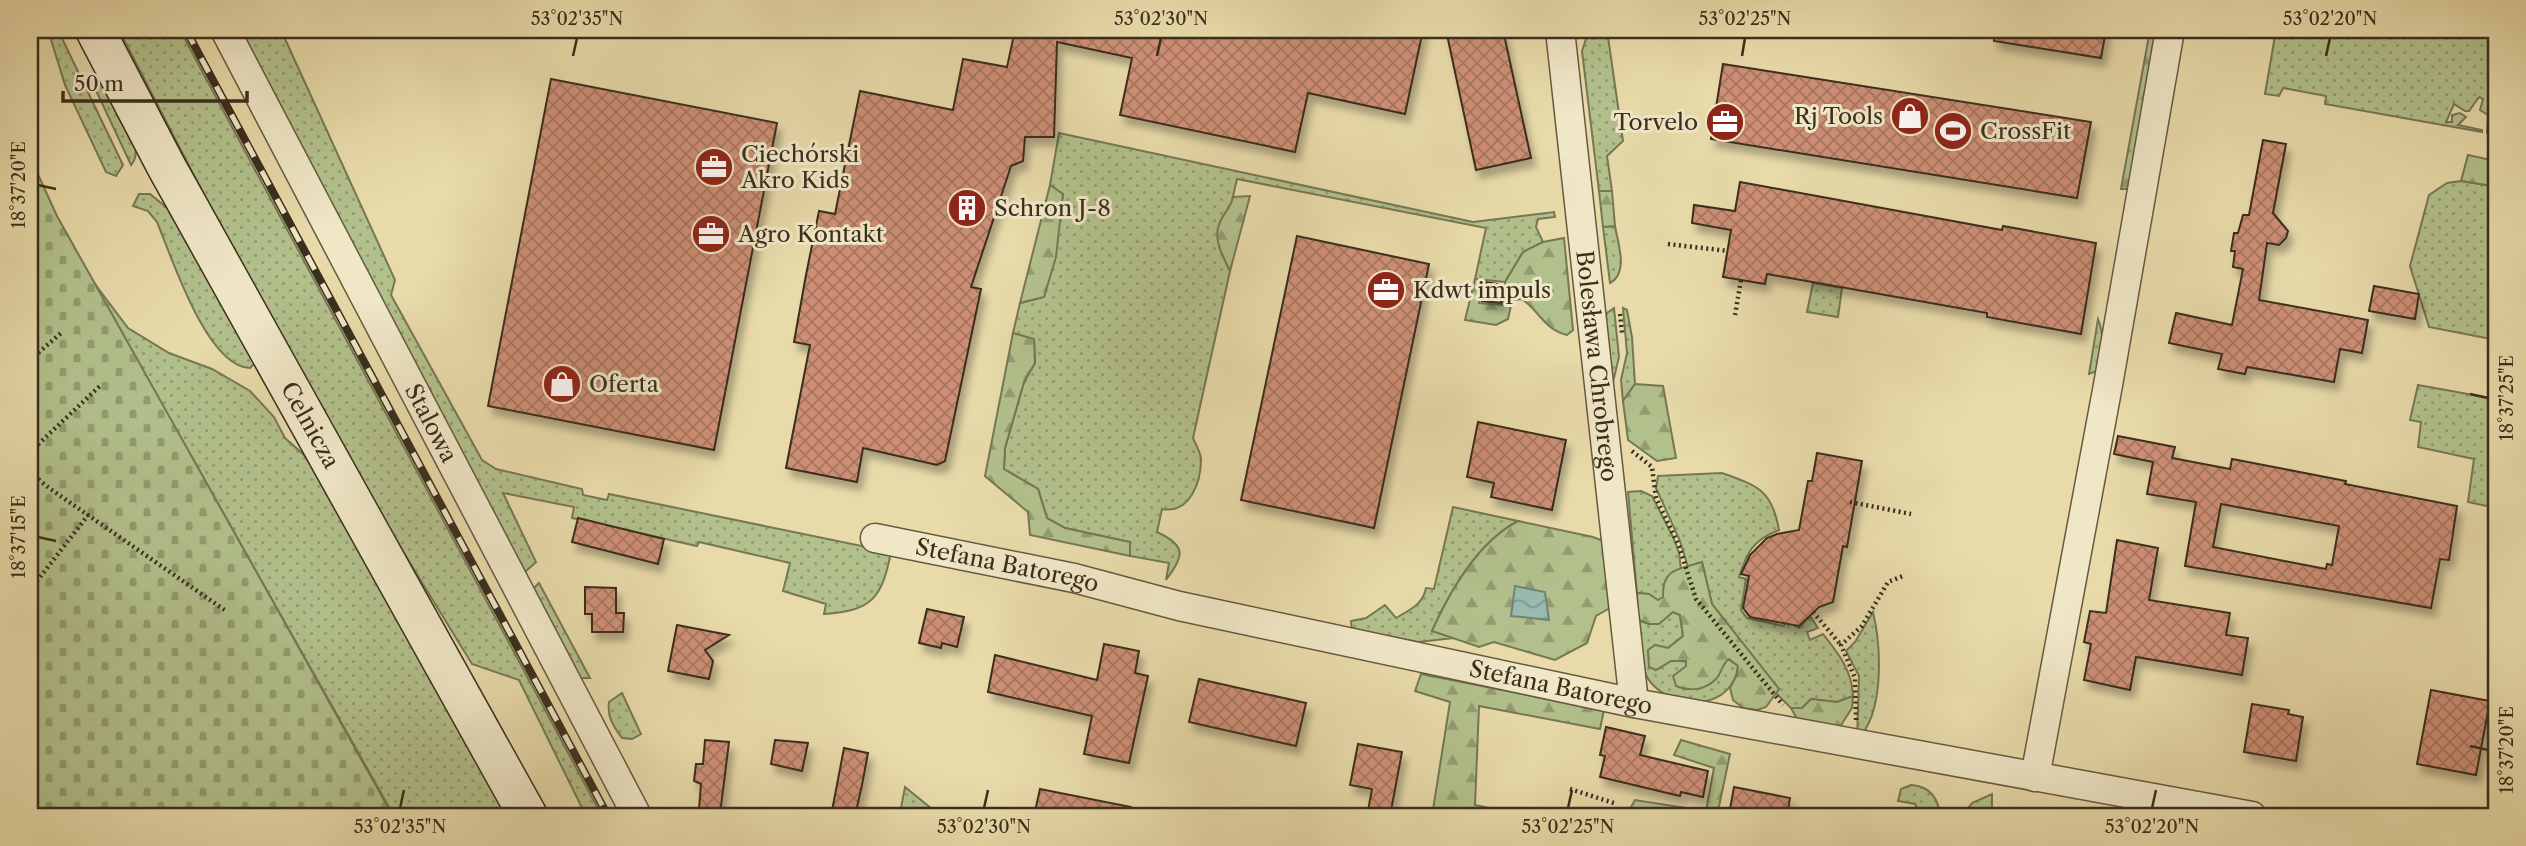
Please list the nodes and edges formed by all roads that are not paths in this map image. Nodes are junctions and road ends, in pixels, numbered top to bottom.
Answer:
1 (96, 30) edge
2 (225, 30) edge
3 (1560, 30) edge
4 (2170, 30) edge
5 (875, 538) dead end
6 (1633, 704) junction
7 (2035, 777) junction
8 (2157, 807) edge
9 (528, 816) edge
10 (637, 816) edge
11 (2252, 816) edge

1 - 9 street, Celnicza
2 - 10 street, Stalowa
3 - 6 street, Bolesława Chrobrego
4 - 7 street
5 - 6 street, Stefana Batorego
6 - 7 street, Stefana Batorego
7 - 8 street, Stefana Batorego
8 - 11 street, Stefana Batorego

